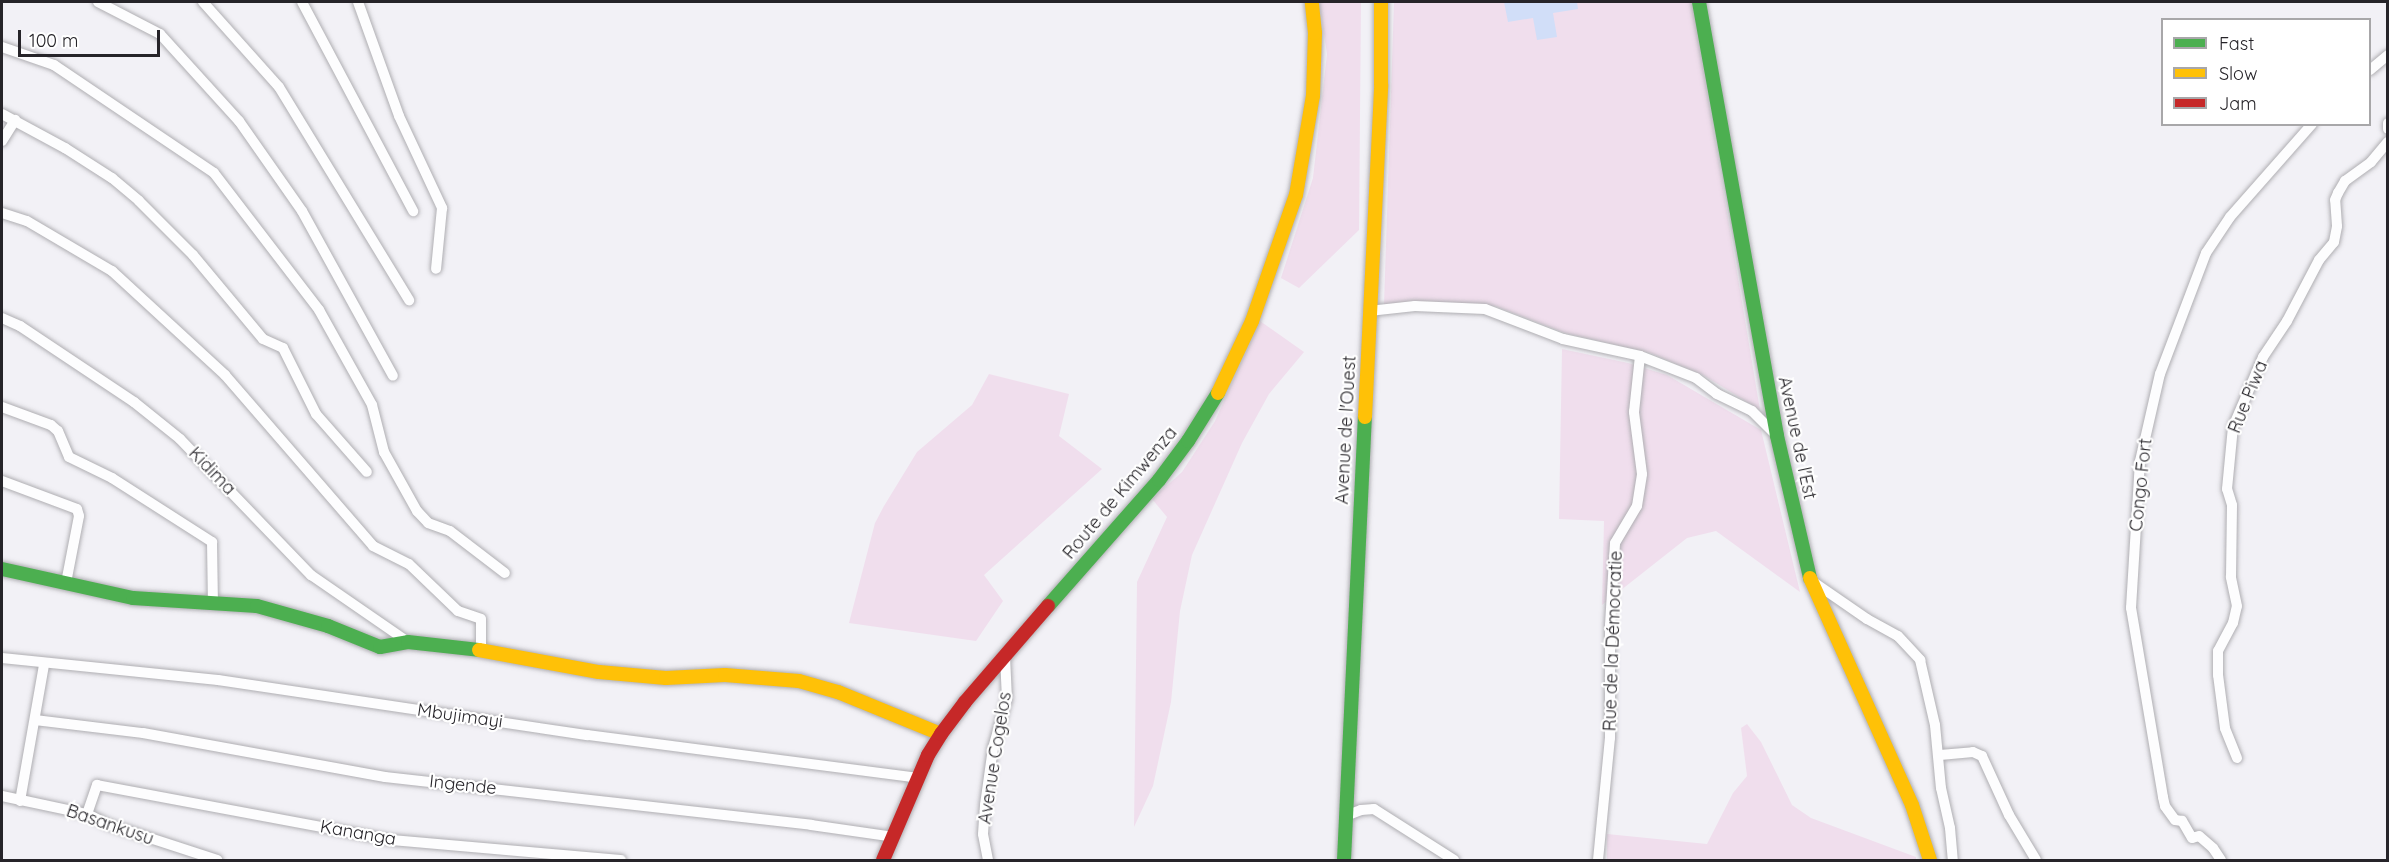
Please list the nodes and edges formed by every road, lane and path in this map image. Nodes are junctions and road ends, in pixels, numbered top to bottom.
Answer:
1 (98, 2) edge
2 (203, 2) edge
3 (302, 2) edge
4 (358, 2) edge
5 (1312, 2) edge
6 (1382, 2) edge
7 (1699, 2) edge
8 (2, 47) edge
9 (2388, 55) edge
10 (2371, 69) edge
11 (2, 114) edge
12 (15, 120) junction
13 (2388, 123) edge
14 (2310, 126) edge
15 (2388, 129) edge
16 (2, 141) edge
17 (2388, 142) edge
18 (413, 211) dead end
19 (2, 213) edge
20 (436, 269) dead end
21 (409, 300) dead end
22 (1369, 311) junction
23 (2, 318) edge
24 (1640, 356) junction
25 (393, 376) dead end
26 (2, 407) edge
27 (1777, 436) junction
28 (368, 472) dead end
29 (2, 481) edge
30 (2, 569) edge
31 (506, 573) dead end
32 (1810, 580) junction
33 (66, 583) junction
34 (213, 603) junction
35 (408, 642) junction
36 (481, 650) junction
37 (1005, 656) junction
38 (2, 658) edge
39 (44, 665) junction
40 (35, 720) junction
41 (941, 734) junction
42 (1940, 755) junction
43 (2237, 758) dead end
44 (919, 778) junction
45 (2, 795) edge
46 (20, 801) junction
47 (87, 814) junction
48 (1348, 816) junction
49 (894, 837) junction
50 (217, 861) edge
51 (621, 861) edge
52 (883, 861) edge
53 (988, 861) edge
54 (1344, 861) edge
55 (1454, 861) edge
56 (1598, 861) edge
57 (1930, 861) edge
58 (1953, 861) edge
59 (2036, 861) edge
60 (2221, 861) edge

1 - 25 street
2 - 21 street
3 - 18 street
4 - 20 street
5 - 37 street, Route de Kimwenza
6 - 22 street, Avenue de l'Ouest
7 - 27 street, Avenue de l'Est
8 - 31 street
9 - 10 street
11 - 12 street
12 - 16 street
12 - 28 street
13 - 15 street
14 - 60 street, Congo Fort
17 - 43 street, Rue Piwa
19 - 36 street
22 - 24 street
22 - 48 street, Avenue de l'Ouest
23 - 35 street, Kidima
24 - 27 street
24 - 56 street, Rue de la Démocratie
26 - 34 street
27 - 32 street, Avenue de l'Est
29 - 33 street
30 - 33 street
32 - 42 street
32 - 57 street, Avenue de l'Est
33 - 34 street
34 - 35 street
35 - 36 street
36 - 41 street
37 - 41 street, Route de Kimwenza
37 - 53 street, Avenue Cogelos
38 - 39 street, Mbujimayi
39 - 40 street
39 - 44 street, Mbujimayi
40 - 46 street
40 - 49 street, Ingende
41 - 44 street, Route de Kimwenza
42 - 58 street
42 - 59 street
44 - 49 street, Route de Kimwenza
45 - 46 street, Basankusu
46 - 47 street, Basankusu
47 - 50 street, Basankusu
47 - 51 street, Kananga
48 - 54 street, Avenue de l'Ouest
48 - 55 street
49 - 52 street, Route de Kimwenza

